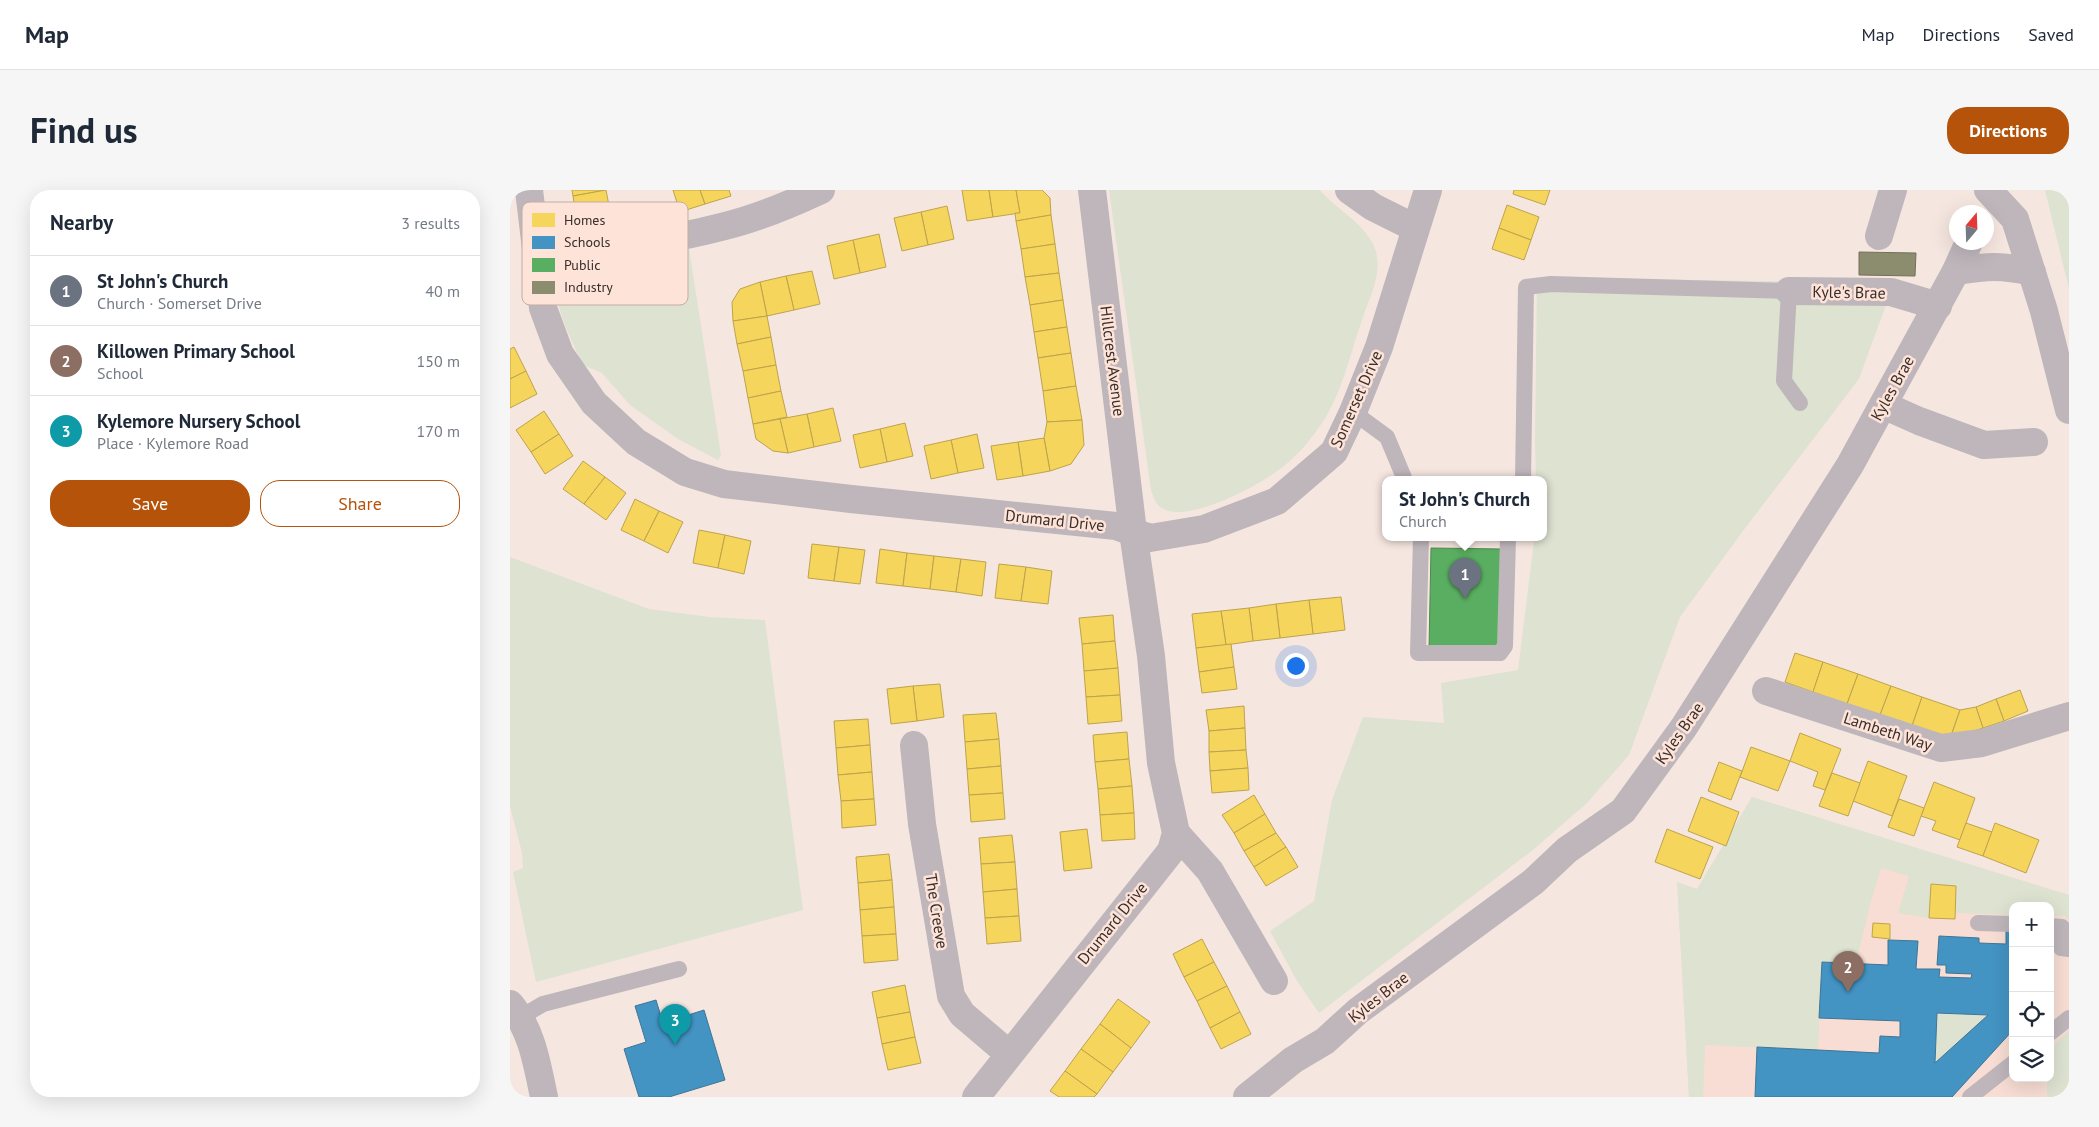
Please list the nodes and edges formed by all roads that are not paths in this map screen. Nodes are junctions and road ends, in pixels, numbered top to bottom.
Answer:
1 (821, 190) edge
2 (1092, 190) edge
3 (1348, 190) edge
4 (1428, 190) edge
5 (1893, 190) edge
6 (1988, 196) edge
7 (1415, 228) junction
8 (688, 234) edge
9 (1879, 236) dead end
10 (1966, 250) edge
11 (1956, 272) junction
12 (2032, 272) junction
13 (1789, 291) junction
14 (543, 305) edge
15 (1938, 306) junction
16 (1800, 403) dead end
17 (1883, 405) junction
18 (2069, 410) edge
19 (1353, 412) junction
20 (2034, 442) dead end
21 (1404, 476) edge
22 (1523, 476) edge
23 (1134, 532) junction
24 (1421, 541) edge
25 (1508, 541) edge
26 (1766, 691) dead end
27 (2069, 716) edge
28 (914, 745) dead end
29 (1176, 833) junction
30 (1978, 923) dead end
31 (2009, 924) edge
32 (2054, 926) edge
33 (2069, 949) edge
34 (679, 969) dead end
35 (1274, 981) dead end
36 (516, 1010) edge
37 (2069, 1018) edge
38 (2054, 1030) edge
39 (1009, 1054) junction
40 (2009, 1066) edge
41 (544, 1097) edge
42 (976, 1097) edge
43 (1247, 1097) edge
44 (1970, 1097) edge

1 - 8 street
2 - 23 street, Hillcrest Avenue
3 - 7 street
4 - 7 street, Somerset Drive
5 - 9 street
6 - 12 street
7 - 19 street, Somerset Drive
10 - 11 street, Kyles Brae
11 - 12 street
11 - 15 street, Kyles Brae
12 - 18 street
13 - 15 street, Kyle's Brae
13 - 16 lane
13 - 22 lane
14 - 23 street, Drumard Drive
15 - 17 street, Kyles Brae
17 - 20 street
17 - 43 street, Kyles Brae
19 - 21 lane
19 - 23 street, Somerset Drive
23 - 29 street
24 - 25 lane
26 - 27 street, Lambeth Way
28 - 39 street, The Creeve
29 - 35 street
29 - 39 street, Drumard Drive
30 - 31 lane
32 - 33 lane
34 - 36 lane
36 - 41 street
37 - 38 lane
39 - 42 street, Drumard Drive
40 - 44 lane

